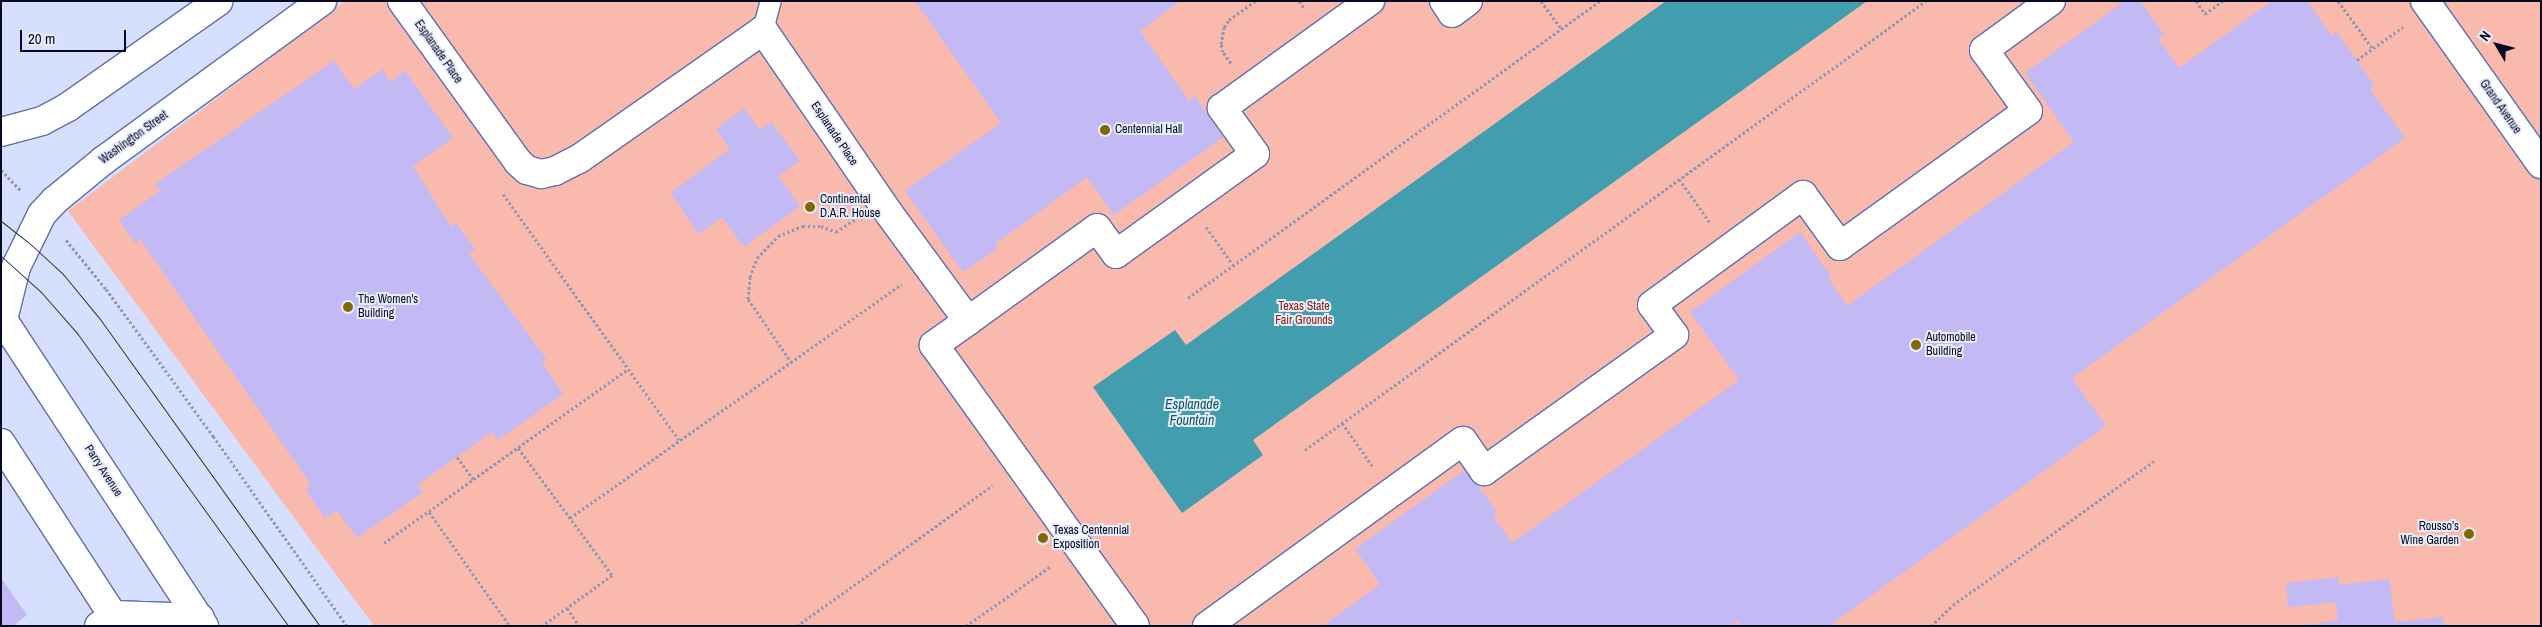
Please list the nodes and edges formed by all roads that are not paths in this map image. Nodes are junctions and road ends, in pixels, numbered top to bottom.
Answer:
1 (218, 1) edge
2 (322, 1) edge
3 (402, 1) edge
4 (770, 1) edge
5 (1370, 1) edge
6 (1444, 1) edge
7 (1468, 1) edge
8 (2051, 1) edge
9 (2428, 5) edge
10 (762, 30) junction
11 (1, 132) edge
12 (2541, 164) edge
13 (2, 319) edge
14 (968, 321) junction
15 (1, 443) edge
16 (111, 622) edge
17 (202, 622) edge
18 (1135, 626) edge
19 (1207, 626) edge

1 - 11 street
2 - 13 street, Washington Street
3 - 10 street, Esplanade Place
4 - 10 lane
5 - 14 street
6 - 7 street
8 - 19 street
9 - 12 street, Grand Avenue
10 - 14 street, Esplanade Place
13 - 17 street, Parry Avenue
14 - 18 street
15 - 16 street
16 - 17 street

